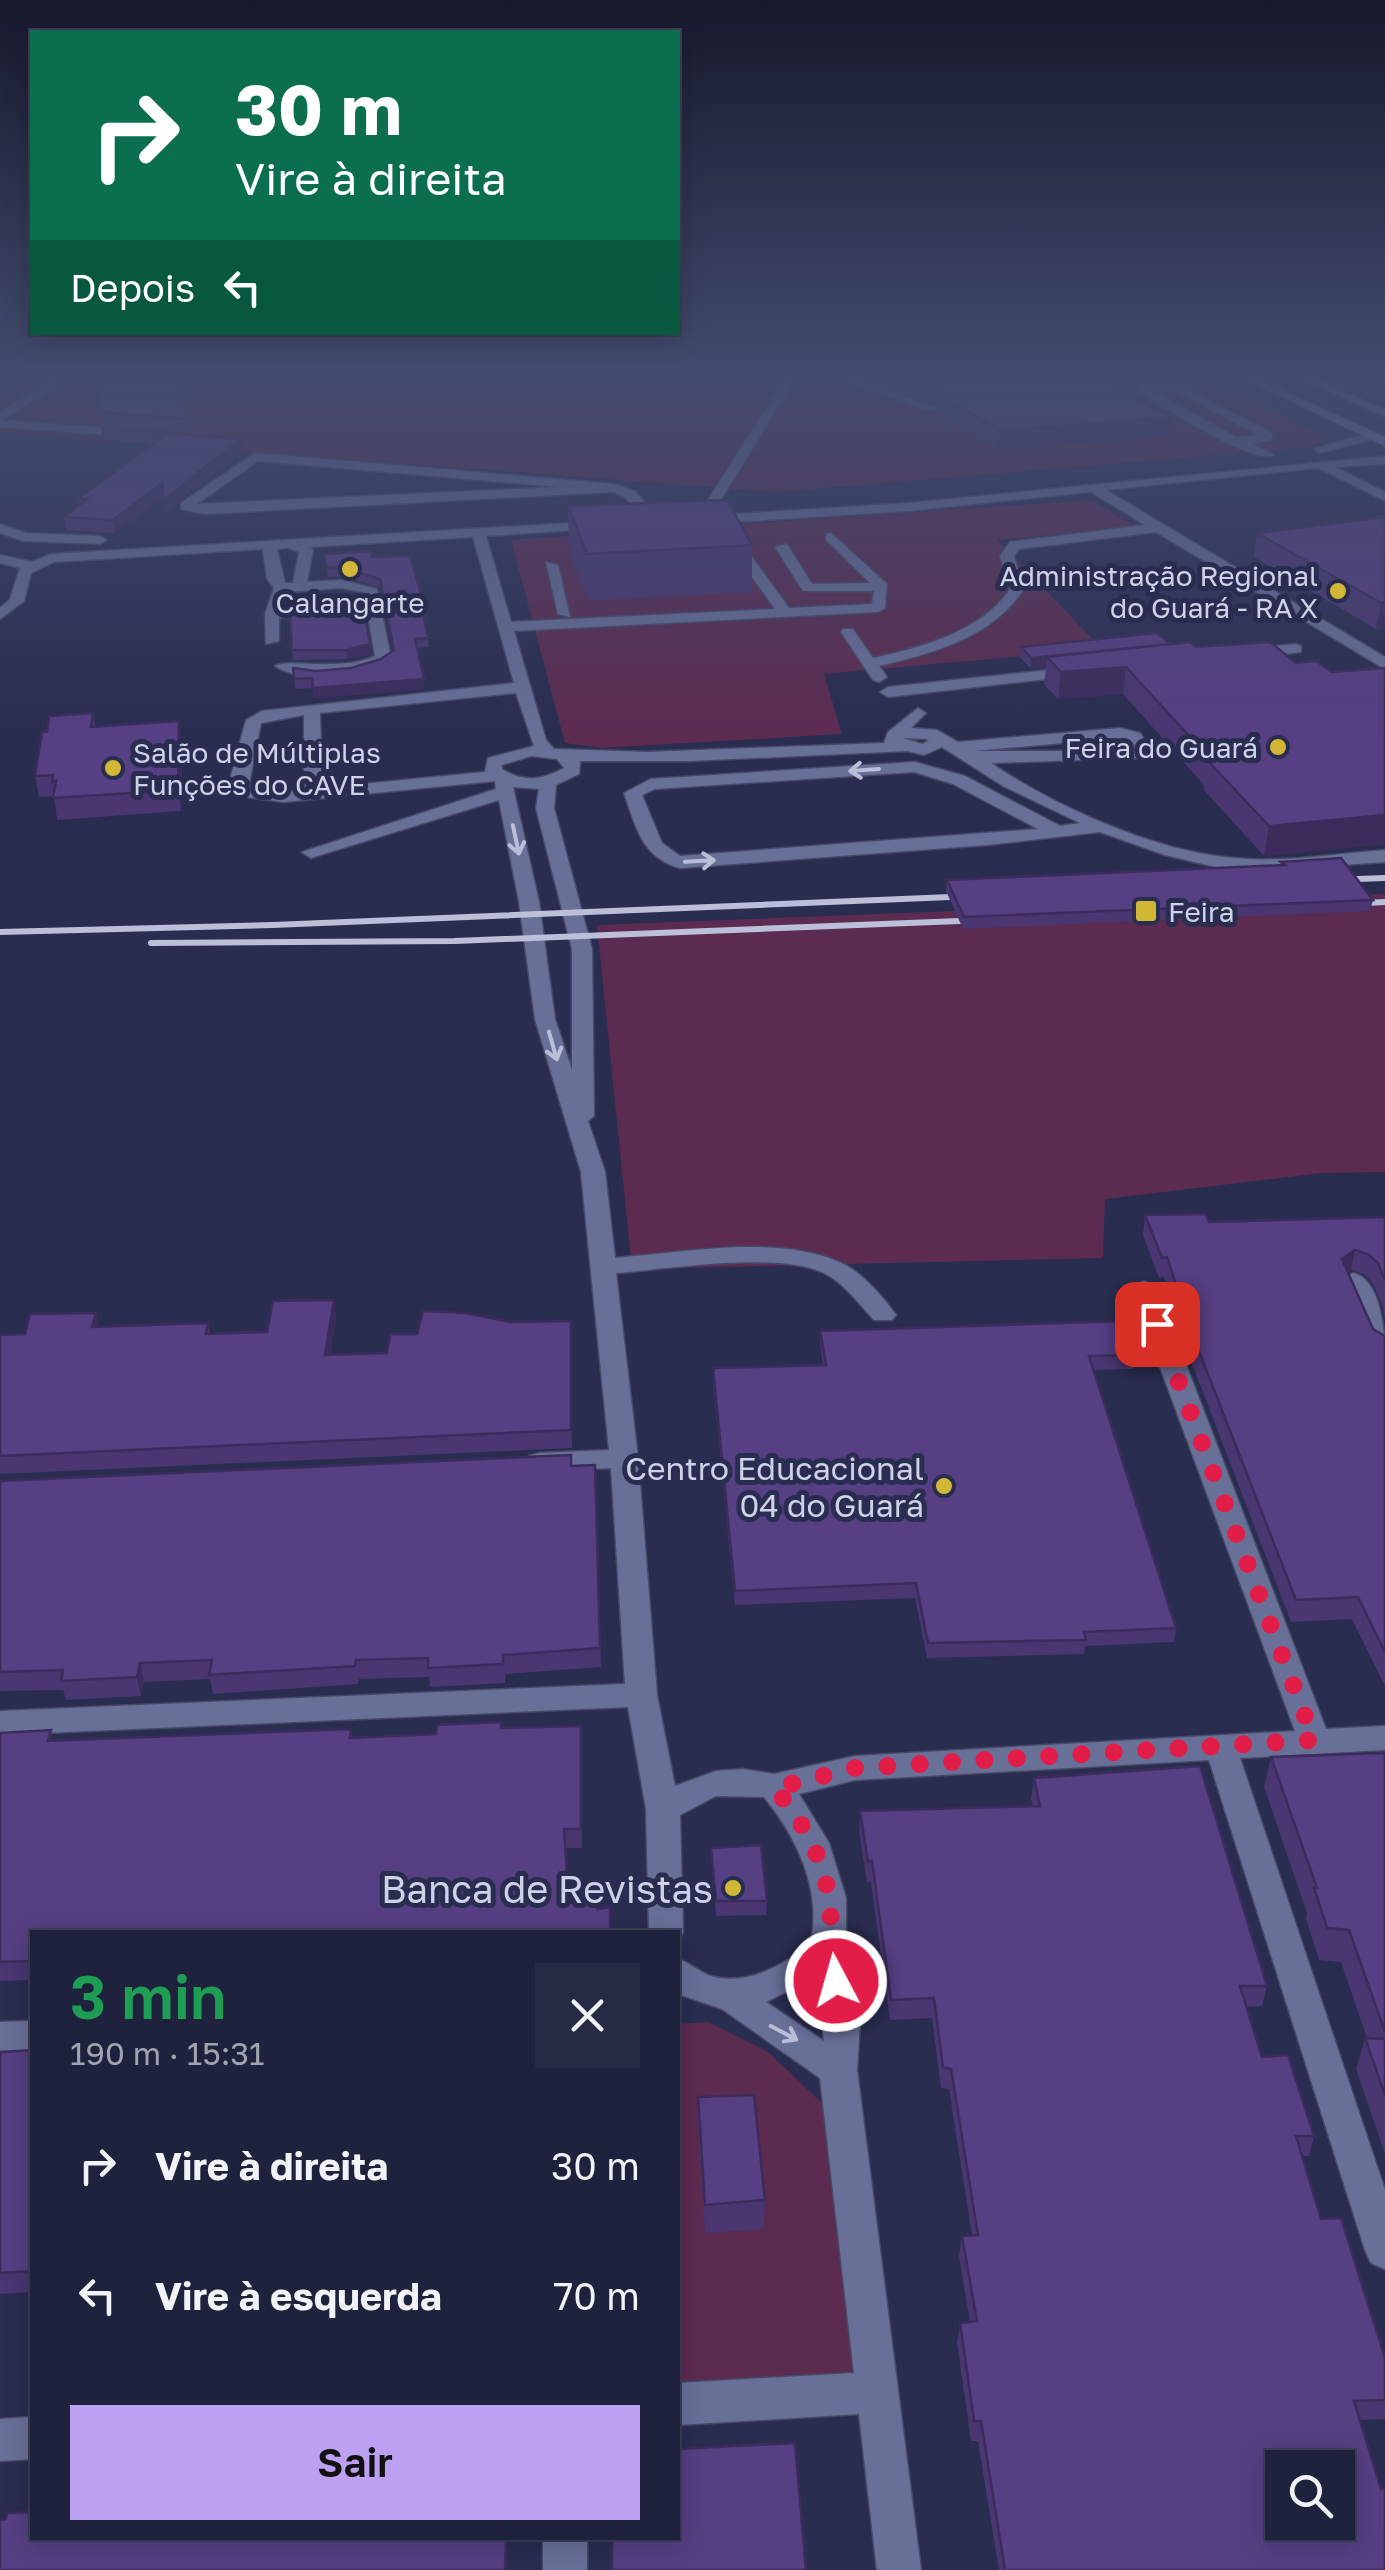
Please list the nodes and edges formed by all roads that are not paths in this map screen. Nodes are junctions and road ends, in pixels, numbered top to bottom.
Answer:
1 (202, 495) edge
2 (485, 495) edge
3 (631, 495) edge
4 (717, 495) edge
5 (839, 495) edge
6 (1024, 495) edge
7 (1105, 495) edge
8 (1011, 496) joint
9 (750, 501) dead end
10 (731, 502) edge
11 (712, 503) junction
12 (694, 504) edge
13 (658, 506) edge
14 (641, 507) junction
15 (622, 508) edge
16 (205, 510) junction
17 (565, 511) edge
18 (486, 515) dead end
19 (466, 516) dead end
20 (191, 521) dead end
21 (682, 521) edge
22 (620, 524) edge
23 (568, 526) junction
24 (1161, 527) junction
25 (478, 531) junction
26 (2, 534) edge
27 (831, 537) dead end
28 (276, 542) junction
29 (782, 546) dead end
30 (189, 547) junction
31 (744, 556) edge
32 (0, 559) edge
33 (551, 565) dead end
34 (31, 566) junction
35 (298, 587) junction
36 (281, 588) junction
37 (882, 593) junction
38 (373, 607) junction
39 (782, 609) junction
40 (272, 614) junction
41 (565, 614) junction
42 (639, 615) junction
43 (0, 616) edge
44 (505, 622) junction
45 (848, 632) dead end
46 (270, 641) dead end
47 (1296, 649) dead end
48 (1228, 656) edge
49 (870, 662) junction
50 (1385, 664) edge
51 (283, 666) dead end
52 (1097, 670) edge
53 (524, 687) junction
54 (888, 692) junction
55 (312, 708) junction
56 (918, 713) junction
57 (533, 722) junction
58 (934, 736) junction
59 (902, 742) junction
60 (752, 750) junction
61 (973, 758) junction
62 (561, 759) junction
63 (502, 776) junction
64 (765, 777) junction
65 (548, 782) junction
66 (314, 794) junction
67 (1104, 826) junction
68 (1056, 832) junction
69 (312, 852) dead end
70 (1385, 856) edge
71 (583, 1136) junction
72 (606, 1266) junction
73 (1353, 1280) edge
74 (1144, 1289) dead end
75 (883, 1314) dead end
76 (1385, 1348) edge
77 (624, 1458) junction
78 (507, 1464) edge
79 (641, 1696) junction
80 (0, 1723) edge
81 (1385, 1738) edge
82 (1314, 1740) junction
83 (1220, 1745) junction
84 (774, 1788) junction
85 (663, 1809) junction
86 (666, 1930) edge
87 (828, 1944) junction
88 (683, 1984) edge
89 (730, 1995) junction
90 (30, 2037) edge
91 (0, 2038) edge
92 (838, 2070) junction
93 (1385, 2250) edge
94 (880, 2392) junction
95 (680, 2404) edge
96 (30, 2438) edge
97 (0, 2440) edge
98 (564, 2540) edge
99 (565, 2570) edge
100 (899, 2570) edge

1 - 16 street
2 - 16 street
3 - 14 street
4 - 11 street
5 - 9 street
6 - 8 street
7 - 24 street
8 - 21 street
10 - 11 street
11 - 12 street
13 - 14 street
14 - 15 street
16 - 20 street
17 - 23 street
18 - 19 street
22 - 23 street
23 - 25 street
24 - 49 street
24 - 50 street
25 - 28 street
25 - 44 street
26 - 30 street
27 - 37 street
28 - 30 street
28 - 35 street
28 - 36 street
29 - 37 street
30 - 34 street
31 - 39 street
32 - 34 street
33 - 41 street
34 - 43 street
35 - 36 street
35 - 38 street
36 - 40 street
37 - 39 street
38 - 40 street
38 - 51 street
39 - 42 street
40 - 46 street
41 - 42 street
41 - 44 street
42 - 44 street
44 - 53 street
45 - 49 street
47 - 48 street
49 - 54 street
52 - 54 street
53 - 55 street
53 - 57 street
54 - 56 street
55 - 66 street
55 - 66 street
56 - 58 street
56 - 59 street
57 - 62 street
57 - 63 street
58 - 59 street
58 - 61 street
59 - 60 street
59 - 61 street
60 - 62 street
60 - 64 street
61 - 61 street
61 - 67 street
62 - 63 street
62 - 65 street
63 - 65 street
63 - 66 street
63 - 69 street
63 -> 71 street
68 -> 64 street
64 -> 68 street
65 - 71 street
67 - 68 street
67 - 70 street
71 - 72 street
72 - 75 street
72 - 77 street
73 - 76 street
74 - 82 street
77 - 78 street
77 - 79 street
79 - 80 street
79 - 85 street
81 - 82 street
82 - 83 street
83 - 84 street
83 - 93 street
84 - 85 street
84 - 87 street
85 - 86 street
87 - 89 street
87 - 92 street
88 - 89 street
89 -> 92 street
90 - 91 street
92 - 94 street
94 - 95 street
94 - 100 street
96 - 97 street
98 - 99 street

